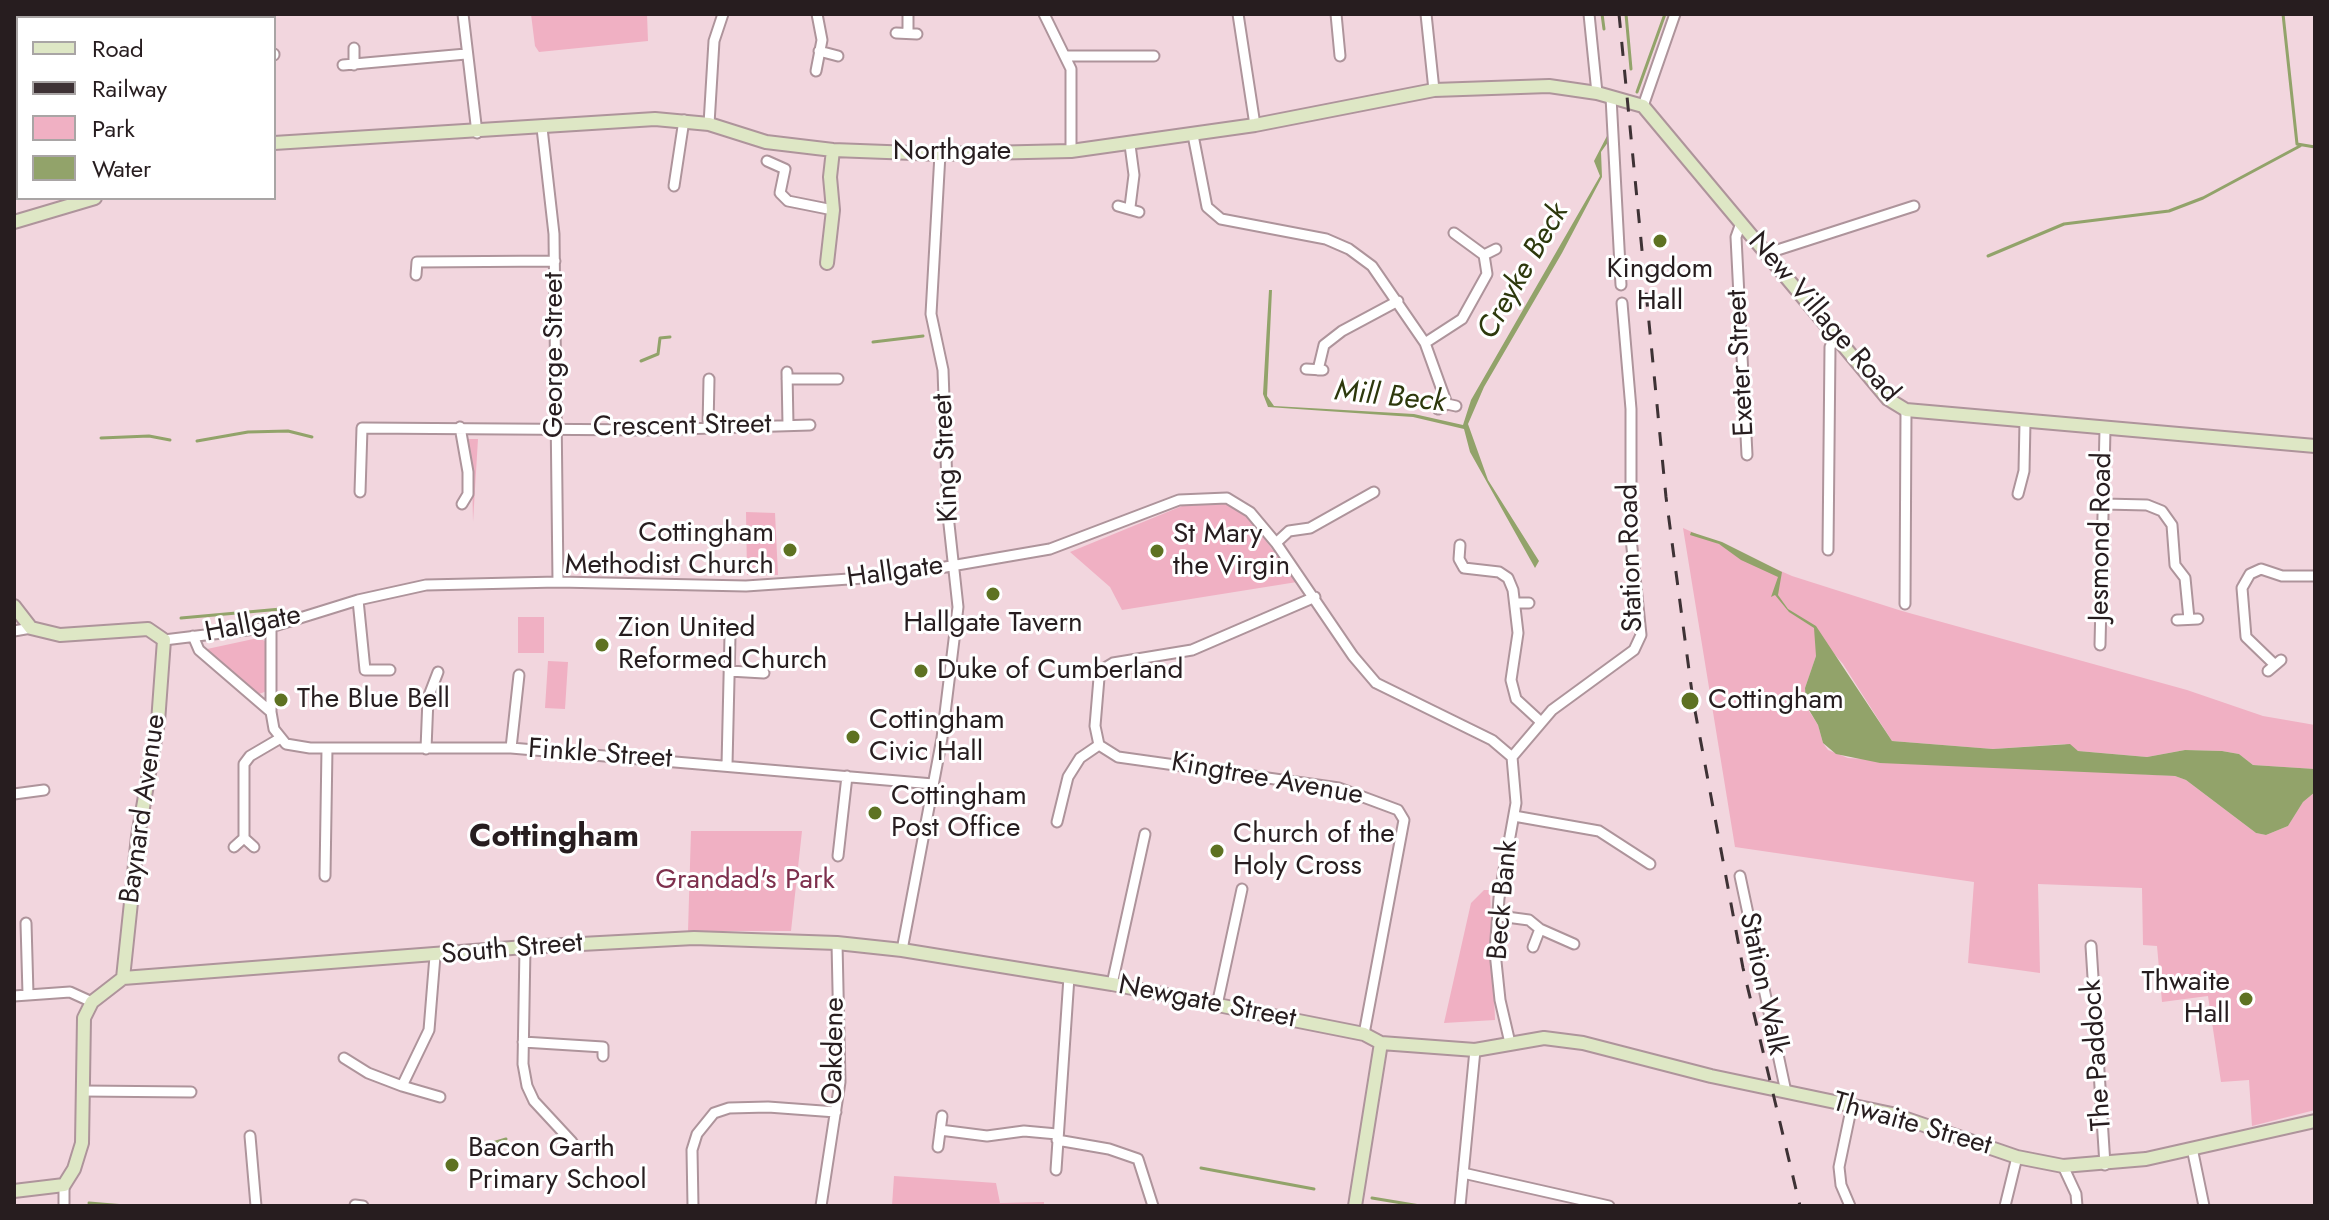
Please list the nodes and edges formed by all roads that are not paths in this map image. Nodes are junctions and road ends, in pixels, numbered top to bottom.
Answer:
1 (463, 14) edge
2 (723, 14) edge
3 (817, 14) edge
4 (908, 14) edge
5 (1044, 14) edge
6 (1238, 14) edge
7 (1336, 14) edge
8 (1426, 14) edge
9 (1589, 14) edge
10 (1675, 14) edge
11 (896, 33) dead end
12 (354, 48) dead end
13 (1342, 49) dead end
14 (819, 51) junction
15 (466, 54) junction
16 (838, 56) dead end
17 (1068, 56) junction
18 (1154, 56) dead end
19 (816, 71) dead end
20 (1434, 90) junction
21 (1597, 93) junction
22 (1611, 97) junction
23 (1627, 100) joint
24 (1643, 106) junction
25 (684, 120) junction
26 (709, 124) junction
27 (1255, 125) junction
28 (542, 128) junction
29 (477, 133) junction
30 (1193, 135) junction
31 (276, 143) edge
32 (1130, 145) junction
33 (833, 150) junction
34 (1071, 151) junction
35 (940, 154) junction
36 (767, 161) dead end
37 (674, 186) dead end
38 (88, 200) edge
39 (1118, 206) dead end
40 (1914, 206) dead end
41 (833, 210) junction
42 (14, 222) edge
43 (1741, 223) junction
44 (1454, 232) dead end
45 (1496, 249) dead end
46 (1765, 254) junction
47 (1484, 255) junction
48 (555, 261) junction
49 (827, 263) dead end
50 (416, 275) dead end
51 (1621, 285) dead end
52 (1398, 301) junction
53 (1622, 303) dead end
54 (1836, 336) junction
55 (1425, 343) junction
56 (1306, 369) dead end
57 (709, 379) dead end
58 (838, 379) dead end
59 (1447, 406) dead end
60 (1906, 410) junction
61 (2025, 422) junction
62 (788, 425) junction
63 (810, 425) dead end
64 (460, 427) junction
65 (708, 427) junction
66 (556, 429) junction
67 (2105, 429) junction
68 (2315, 446) edge
69 (1747, 455) dead end
70 (361, 492) dead end
71 (1374, 492) dead end
72 (2018, 494) dead end
73 (1362, 501) junction
74 (462, 504) dead end
75 (2104, 504) junction
76 (1370, 512) dead end
77 (1832, 542) dead end
78 (1276, 543) junction
79 (1460, 545) dead end
80 (953, 565) junction
81 (2315, 576) edge
82 (558, 582) junction
83 (1315, 597) junction
84 (358, 600) junction
85 (1515, 603) junction
86 (1529, 603) dead end
87 (1905, 604) dead end
88 (14, 606) edge
89 (2177, 620) dead end
90 (271, 627) junction
91 (31, 628) junction
92 (14, 631) edge
93 (193, 636) junction
94 (730, 636) dead end
95 (164, 640) junction
96 (2099, 645) dead end
97 (2275, 665) dead end
98 (390, 670) dead end
99 (729, 671) junction
100 (438, 672) dead end
101 (764, 673) dead end
102 (519, 675) dead end
103 (271, 712) junction
104 (1541, 722) junction
105 (279, 739) junction
106 (1099, 745) junction
107 (327, 748) junction
108 (511, 748) junction
109 (426, 749) junction
110 (1512, 757) junction
111 (727, 765) junction
112 (847, 776) junction
113 (933, 784) junction
114 (44, 790) dead end
115 (14, 794) edge
116 (1048, 810) dead end
117 (1514, 816) junction
118 (1145, 834) dead end
119 (244, 838) junction
120 (234, 847) dead end
121 (254, 847) dead end
122 (838, 856) dead end
123 (1650, 864) dead end
124 (325, 876) dead end
125 (1740, 876) dead end
126 (1242, 889) dead end
127 (1499, 916) junction
128 (26, 923) dead end
129 (1540, 929) junction
130 (837, 943) junction
131 (1574, 944) dead end
132 (2091, 946) dead end
133 (525, 947) junction
134 (1533, 947) dead end
135 (902, 950) junction
136 (435, 956) junction
137 (1069, 977) junction
138 (123, 978) junction
139 (1112, 984) junction
140 (28, 994) junction
141 (14, 996) edge
142 (92, 1002) junction
143 (1217, 1005) junction
144 (1364, 1034) junction
145 (523, 1042) junction
146 (1381, 1043) junction
147 (1510, 1043) junction
148 (1475, 1050) junction
149 (603, 1056) dead end
150 (350, 1059) dead end
151 (402, 1086) junction
152 (82, 1091) junction
153 (191, 1092) dead end
154 (1786, 1092) junction
155 (440, 1097) dead end
156 (1852, 1105) junction
157 (836, 1112) junction
158 (942, 1116) dead end
159 (2315, 1121) edge
160 (940, 1130) junction
161 (250, 1136) dead end
162 (1057, 1137) junction
163 (572, 1142) dead end
164 (938, 1147) dead end
165 (2192, 1148) junction
166 (2017, 1157) junction
167 (2105, 1165) junction
168 (2063, 1166) junction
169 (1056, 1170) dead end
170 (1463, 1173) junction
171 (64, 1185) junction
172 (14, 1191) edge
173 (355, 1205) edge
174 (64, 1206) edge
175 (256, 1206) edge
176 (363, 1206) edge
177 (693, 1206) edge
178 (821, 1206) edge
179 (1153, 1206) edge
180 (1355, 1206) edge
181 (1460, 1206) edge
182 (1609, 1206) edge
183 (1850, 1206) edge
184 (2005, 1206) edge
185 (2077, 1206) edge
186 (2204, 1206) edge

1 - 15 street
2 - 26 street
3 - 14 street
4 - 11 street
5 - 17 street
6 - 27 street
7 - 13 street
8 - 20 street
9 - 21 street
10 - 24 street
12 - 15 street
14 - 16 street
14 - 19 street
15 - 29 street
17 - 18 street
17 - 34 street
20 - 21 street, Northgate
20 - 27 street, Northgate
21 - 22 street, Northgate
22 - 23 street, Northgate
22 - 51 street
23 - 24 street, New Village Road
24 - 43 street, New Village Road
25 - 26 street, Northgate
25 - 28 street, Northgate
25 - 37 street
26 - 33 street, Northgate
27 - 30 street, Northgate
28 - 29 street, Northgate
28 - 48 street, George Street
29 - 31 street, Northgate
30 - 32 street, Northgate
30 - 52 street
32 - 34 street, Northgate
32 - 39 street
33 - 35 street, Northgate
33 - 41 street
34 - 35 street, Northgate
35 - 80 street, King Street
36 - 41 street
38 - 42 street
40 - 46 street
41 - 49 street
43 - 46 street, New Village Road
43 - 69 street, Exeter Street
44 - 47 street
45 - 47 street
46 - 54 street, New Village Road
47 - 55 street
48 - 50 street
48 - 66 street, George Street
52 - 55 street
52 - 56 street
53 - 104 street, Station Road
54 - 60 street, New Village Road
54 - 77 street
55 - 59 street
57 - 65 street
58 - 62 street
60 - 61 street, New Village Road
60 - 87 street
61 - 67 street, New Village Road
61 - 72 street
62 - 63 street, Crescent Street
62 - 65 street, Crescent Street
64 - 66 street, Crescent Street
64 - 70 street, Crescent Street
64 - 74 street
65 - 66 street, Crescent Street
66 - 82 street, George Street
67 - 68 street, New Village Road
67 - 75 street, Jesmond Road
71 - 73 street
73 - 76 street
73 - 78 street
75 - 89 street
75 - 96 street, Jesmond Road
78 - 80 street, Hallgate
78 - 83 street, Hallgate
79 - 85 street
80 - 82 street, Hallgate
80 - 113 street, King Street
81 - 97 street
82 - 84 street, Hallgate
83 - 106 street
83 - 110 street, Hallgate
84 - 90 street, Hallgate
84 - 98 street
85 - 86 street
85 - 104 street
88 - 91 street
90 - 93 street, Hallgate
90 - 103 street
91 - 92 street
91 - 95 street
93 - 95 street, Hallgate
93 - 103 street
94 - 99 street
95 - 138 street, Baynard Avenue
99 - 101 street
99 - 111 street
100 - 109 street
102 - 108 street
103 - 105 street
104 - 110 street, Station Road
105 - 107 street, Finkle Street
105 - 119 street
106 - 116 street
106 - 144 street, Kingtree Avenue
107 - 109 street, Finkle Street
107 - 124 street
108 - 109 street, Finkle Street
108 - 111 street, Finkle Street
110 - 117 street, Beck Bank
111 - 112 street, Finkle Street
112 - 113 street, Finkle Street
112 - 122 street
113 - 135 street, King Street
114 - 115 street
117 - 123 street
117 - 127 street, Beck Bank
118 - 139 street
119 - 120 street
119 - 121 street
125 - 154 street, Station Walk
126 - 143 street
127 - 129 street
127 - 147 street, Beck Bank
128 - 140 street
129 - 131 street
129 - 134 street
130 - 133 street, South Street
130 - 135 street, South Street
130 - 157 street, Oakdene
132 - 167 street, The Paddock
133 - 136 street, South Street
133 - 145 street
135 - 137 street, Newgate Street
136 - 138 street, South Street
136 - 151 street
137 - 139 street, Newgate Street
137 - 162 street
138 - 142 street
139 - 143 street, Newgate Street
140 - 141 street
140 - 142 street
142 - 152 street
143 - 144 street, Newgate Street
144 - 146 street, Newgate Street
145 - 149 street
145 - 163 street
146 - 148 street, Newgate Street
146 - 180 street
147 - 148 street, Newgate Street
147 - 154 street, Thwaite Street
148 - 170 street
150 - 151 street
151 - 155 street
152 - 153 street
152 - 171 street
154 - 156 street, Thwaite Street
156 - 166 street, Thwaite Street
156 - 183 street
157 - 177 street
157 - 178 street, Oakdene
158 - 160 street
159 - 165 street, Thwaite Street
160 - 162 street
160 - 164 street
161 - 175 street
162 - 169 street
162 - 179 street
165 - 167 street, Thwaite Street
165 - 186 street
166 - 168 street, Thwaite Street
166 - 184 street
167 - 168 street, Thwaite Street
168 - 185 street
170 - 181 street
170 - 182 street
171 - 172 street
171 - 174 street
173 - 176 street

